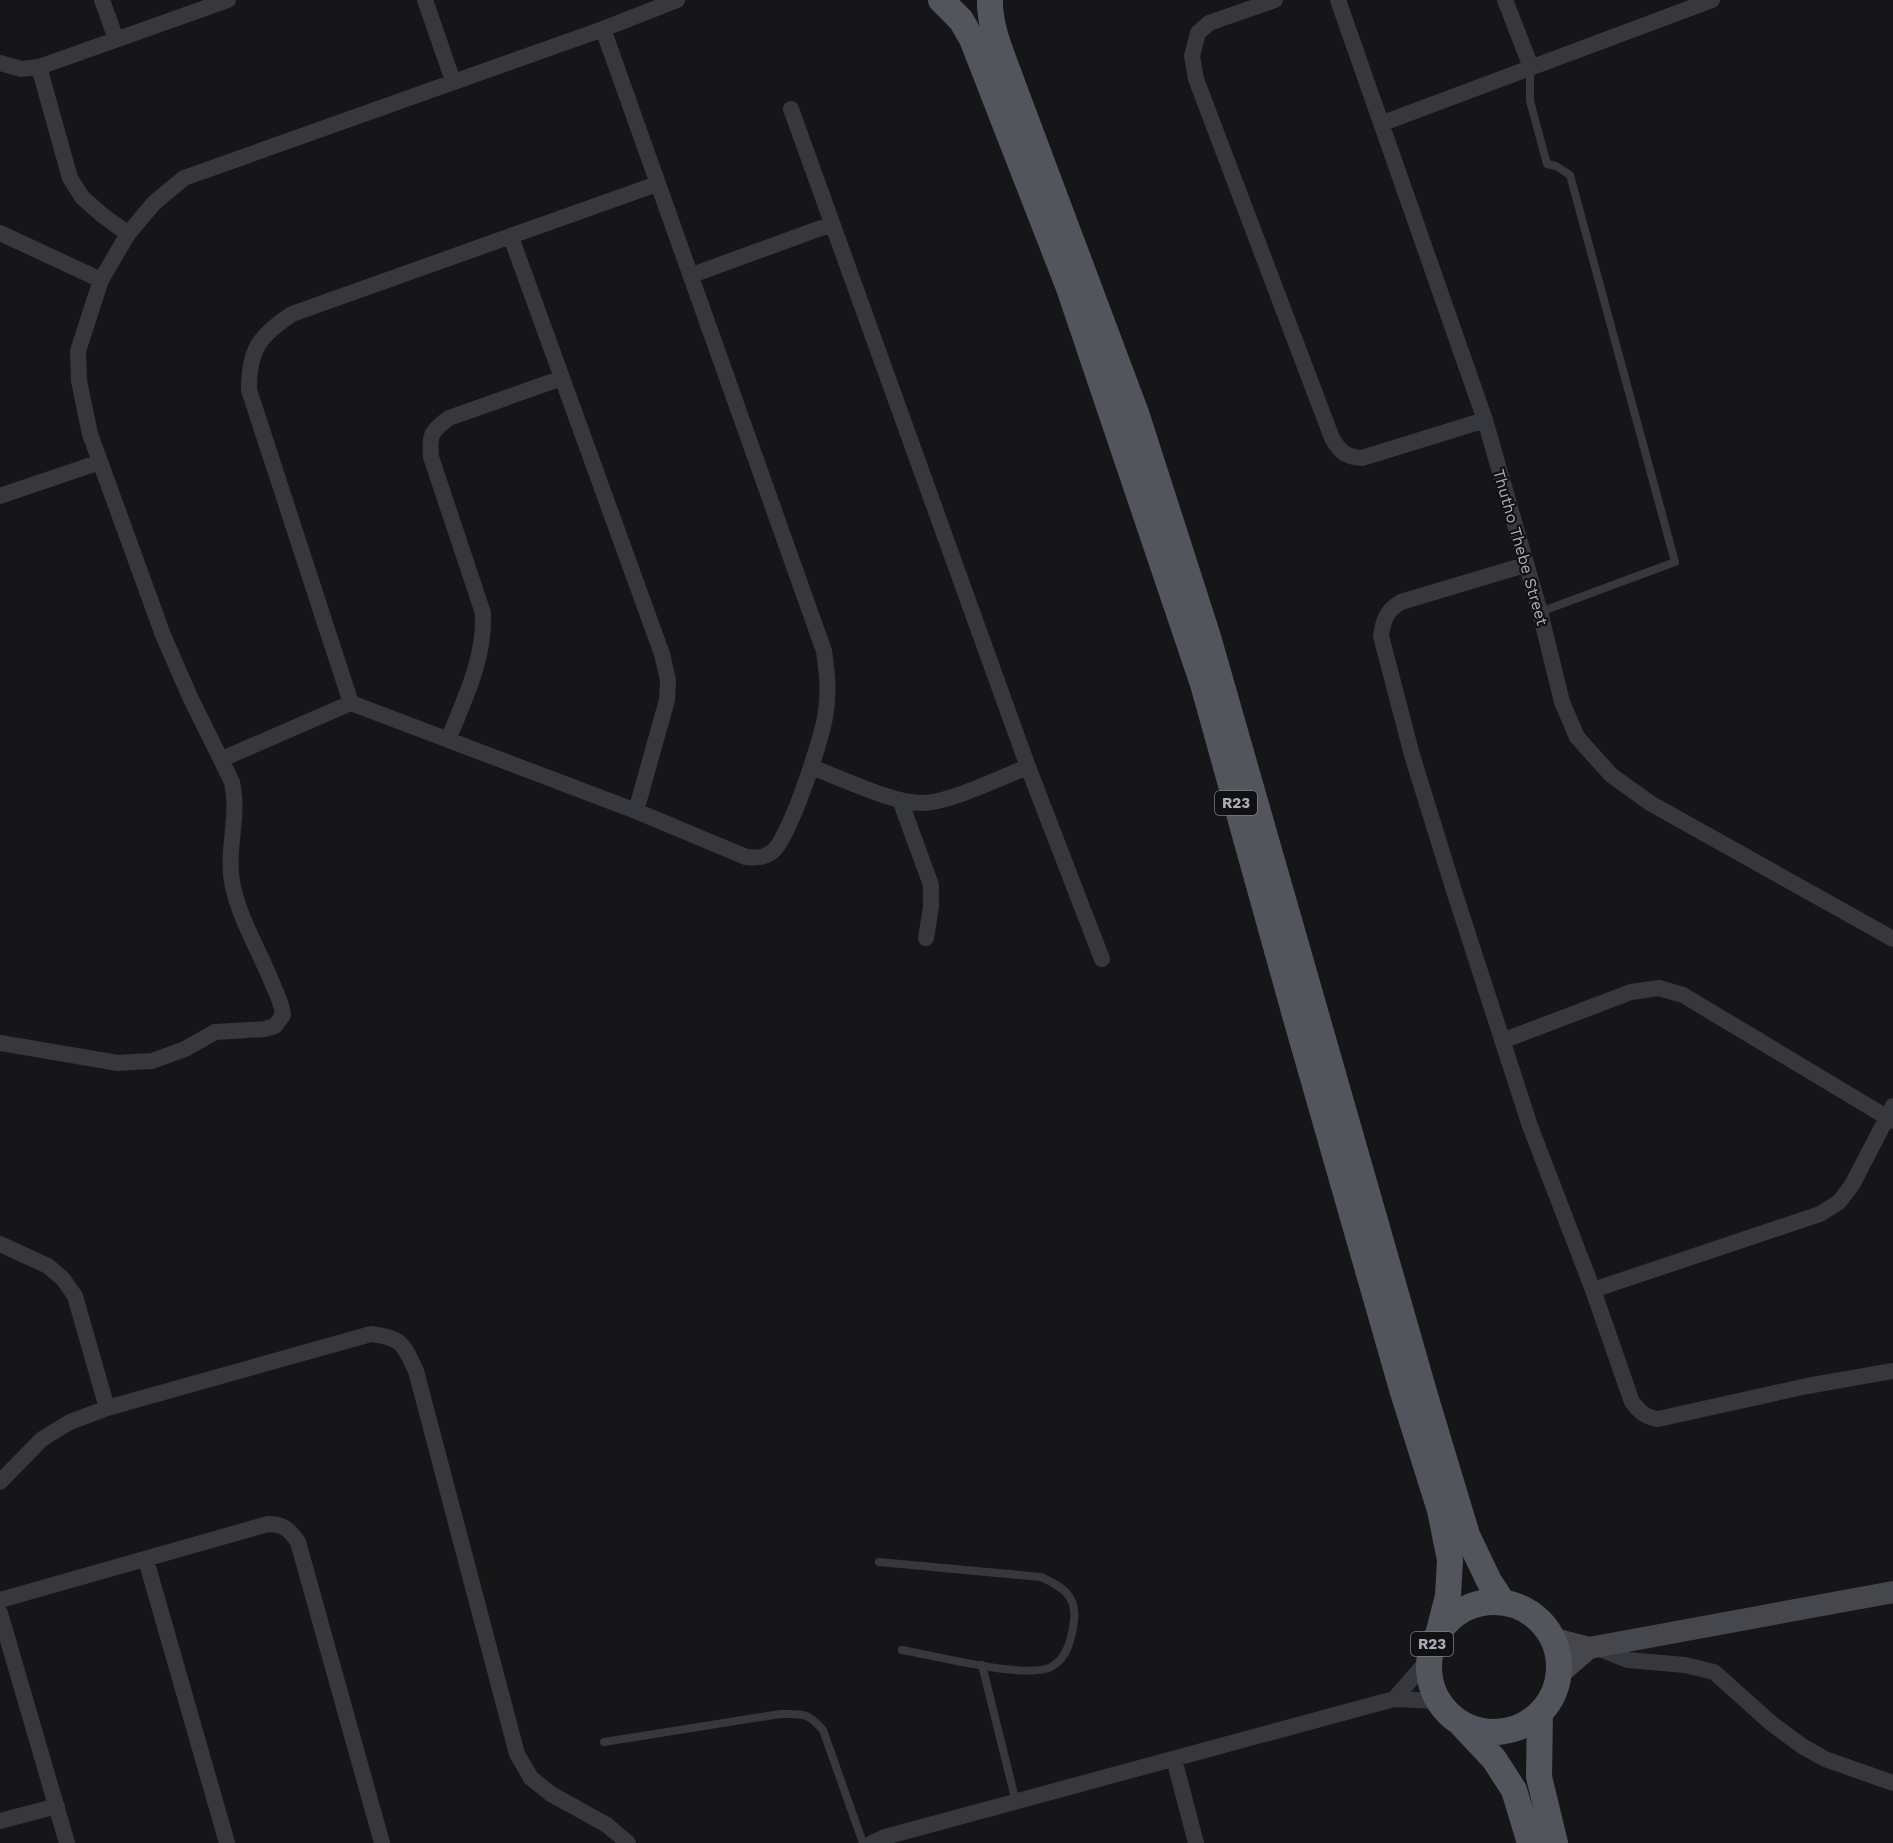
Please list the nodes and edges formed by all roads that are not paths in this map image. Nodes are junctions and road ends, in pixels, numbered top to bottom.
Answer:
1 (102, 0) edge
2 (228, 0) edge
3 (425, 0) edge
4 (677, 0) edge
5 (941, 0) edge
6 (990, 0) edge
7 (1275, 0) edge
8 (1338, 0) edge
9 (1506, 0) edge
10 (1712, 0) edge
11 (603, 29) junction
12 (116, 39) junction
13 (0, 63) edge
14 (39, 67) junction
15 (1530, 67) junction
16 (453, 81) junction
17 (791, 109) dead end
18 (1383, 123) junction
19 (657, 184) junction
20 (832, 224) junction
21 (0, 233) edge
22 (128, 234) junction
23 (510, 237) junction
24 (692, 275) junction
25 (102, 280) junction
26 (562, 378) junction
27 (1485, 420) junction
28 (100, 462) junction
29 (0, 496) edge
30 (1525, 565) junction
31 (1540, 612) junction
32 (351, 703) junction
33 (448, 740) junction
34 (222, 759) junction
35 (811, 767) junction
36 (1028, 767) junction
37 (900, 801) junction
38 (636, 811) junction
39 (926, 938) dead end
40 (1893, 939) edge
41 (1102, 959) dead end
42 (1502, 1041) junction
43 (0, 1043) edge
44 (1891, 1114) edge
45 (0, 1244) edge
46 (1593, 1290) junction
47 (1893, 1371) edge
48 (107, 1408) junction
49 (0, 1482) edge
50 (146, 1560) junction
51 (879, 1562) dead end
52 (1893, 1592) edge
53 (0, 1600) edge
54 (1502, 1602) junction
55 (0, 1613) edge
56 (1439, 1631) junction
57 (1554, 1639) junction
58 (1592, 1647) junction
59 (902, 1650) dead end
60 (1429, 1659) junction
61 (982, 1665) junction
62 (1559, 1674) junction
63 (1394, 1699) junction
64 (1438, 1701) junction
65 (1540, 1713) junction
66 (1459, 1722) junction
67 (604, 1742) dead end
68 (1174, 1759) junction
69 (1893, 1783) edge
70 (1016, 1802) junction
71 (57, 1806) junction
72 (0, 1821) edge
73 (67, 1843) edge
74 (227, 1843) edge
75 (382, 1843) edge
76 (628, 1843) edge
77 (863, 1843) edge
78 (872, 1843) edge
79 (1196, 1843) edge
80 (1530, 1843) edge
81 (1555, 1843) edge

1 - 12 street
2 - 12 street
3 - 16 street
4 - 11 street
5 - 56 main road, R23
6 - 54 main road, R23
7 - 27 street
8 - 18 street, Thutho Thebe Street
9 - 15 street
10 - 15 street
11 - 16 street
11 - 19 street
12 - 14 street
13 - 14 street
14 - 22 street
15 - 18 street
15 - 31 lane
16 - 22 street
17 - 20 street
18 - 27 street, Thutho Thebe Street
19 - 23 street
19 - 24 street
20 - 24 street
20 - 36 street
21 - 25 street
22 - 25 street
23 - 26 street
23 - 32 street
24 - 35 street
25 - 28 street
26 - 33 street
26 - 38 street
27 - 30 street, Thutho Thebe Street
28 - 29 street
28 - 34 street
30 - 31 street, Thutho Thebe Street
30 - 42 street
31 - 40 street, Thutho Thebe Street
32 - 33 street
32 - 34 street
33 - 38 street
34 - 43 street
35 - 37 street
35 - 38 street
36 - 37 street
36 - 41 street
37 - 39 street
42 - 44 street
42 - 46 street
44 - 46 street
45 - 48 street
46 - 47 street
48 - 49 street
48 - 76 street
50 - 53 street
50 - 74 street
50 - 75 street
51 - 61 lane
52 - 58 street
54 - 56 main road, R23
54 - 57 main road, R23
55 - 71 street
56 - 60 main road, R23
57 - 58 street
57 - 62 main road, R23
58 - 62 street
58 - 69 street
59 - 61 lane
60 - 63 street
60 - 64 main road, R23
61 - 70 lane
62 - 65 main road, R23
63 - 64 street
63 - 68 street
64 - 66 main road, R23
65 - 66 main road, R23
65 - 81 main road, R23
66 - 80 main road, R23
67 - 77 lane
68 - 70 street
68 - 79 street
70 - 78 street
71 - 72 street
71 - 73 street

